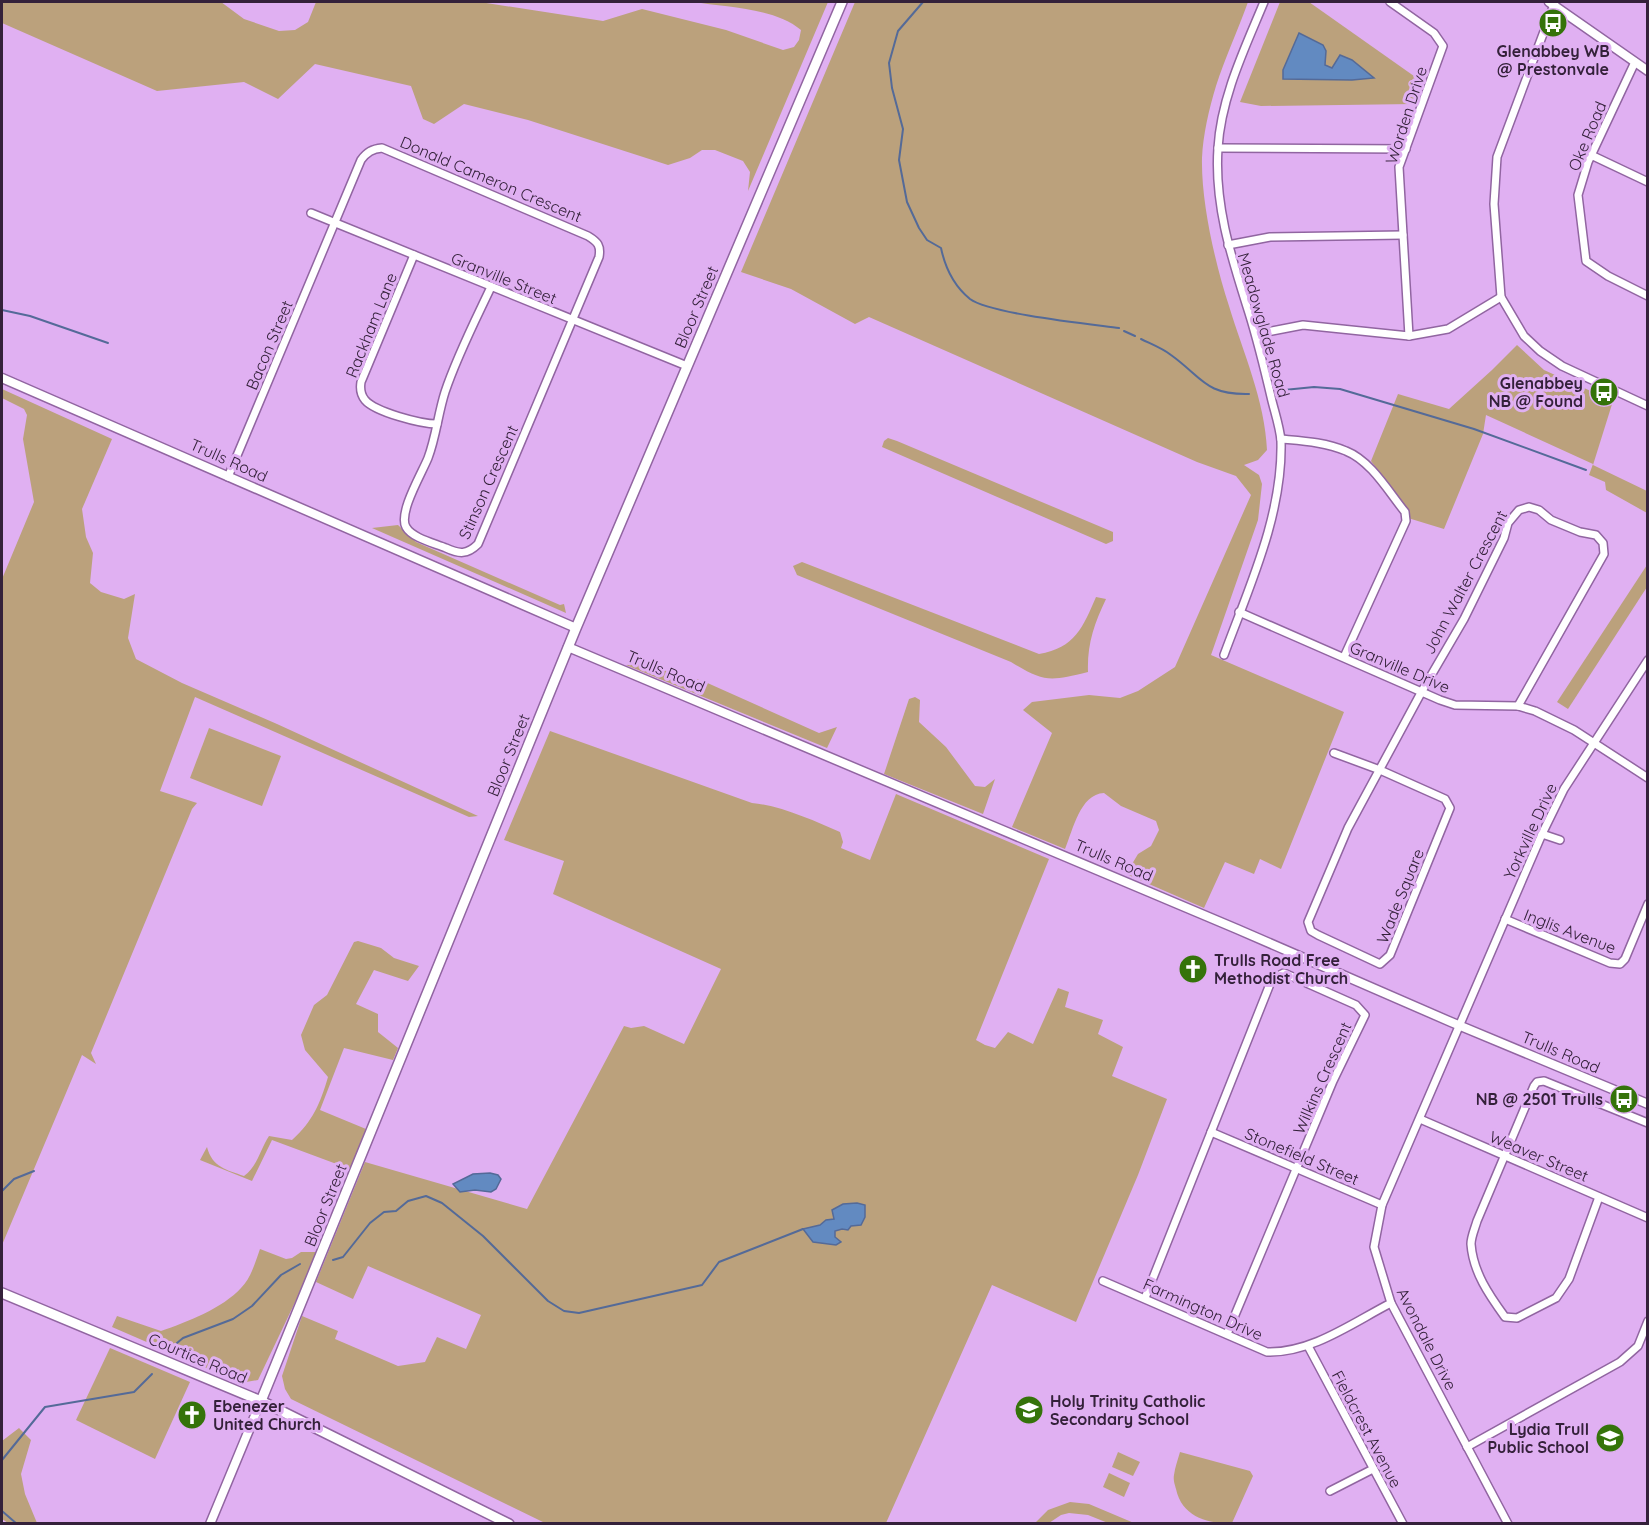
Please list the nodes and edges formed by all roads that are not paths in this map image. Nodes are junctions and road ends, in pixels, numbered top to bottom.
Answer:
1 (842, 2) edge
2 (1264, 2) edge
3 (1390, 2) edge
4 (1552, 2) edge
5 (1635, 62) junction
6 (1647, 71) edge
7 (1218, 148) junction
8 (1406, 149) junction
9 (1591, 154) junction
10 (1647, 182) edge
11 (311, 213) dead end
12 (335, 223) junction
13 (1403, 235) junction
14 (1228, 245) junction
15 (414, 255) junction
16 (491, 287) junction
17 (1647, 296) edge
18 (1501, 297) junction
19 (573, 321) junction
20 (1256, 334) junction
21 (1409, 336) junction
22 (687, 366) junction
23 (2, 378) edge
24 (1647, 406) edge
25 (437, 424) junction
26 (1281, 439) junction
27 (228, 477) junction
28 (1239, 612) junction
29 (576, 628) junction
30 (568, 647) junction
31 (1224, 655) dead end
32 (1344, 657) junction
33 (1647, 660) edge
34 (1422, 691) junction
35 (1518, 706) junction
36 (1593, 742) junction
37 (1334, 753) dead end
38 (1380, 770) junction
39 (1647, 778) edge
40 (1542, 834) junction
41 (1560, 840) dead end
42 (1647, 904) edge
43 (1505, 919) junction
44 (1458, 1025) junction
45 (1647, 1104) edge
46 (1420, 1119) junction
47 (1647, 1123) edge
48 (1211, 1132) junction
49 (1505, 1156) junction
50 (1296, 1169) junction
51 (1599, 1197) junction
52 (1382, 1205) junction
53 (1647, 1218) edge
54 (1103, 1281) dead end
55 (2, 1293) edge
56 (1145, 1298) junction
57 (1390, 1303) junction
58 (1647, 1321) edge
59 (1227, 1334) junction
60 (1308, 1346) junction
61 (261, 1401) junction
62 (1467, 1447) junction
63 (1373, 1469) junction
64 (1330, 1491) dead end
65 (210, 1524) edge
66 (509, 1524) edge
67 (1403, 1524) edge
68 (1508, 1524) edge

1 - 22 main road, Bloor Street
2 - 7 street, Meadowglade Road
3 - 8 street, Worden Drive
4 - 5 street
4 - 18 street
5 - 6 street
5 - 9 street, Oke Road
7 - 8 street
7 - 14 street, Meadowglade Road
8 - 13 street, Worden Drive
9 - 10 street
9 - 17 street, Oke Road
11 - 12 street, Granville Street
12 - 15 street, Granville Street
12 - 19 street, Donald Cameron Crescent
12 - 27 street, Bacon Street
13 - 14 street
13 - 21 street, Worden Drive
14 - 20 street, Meadowglade Road
15 - 16 street, Granville Street
15 - 25 street, Rackham Lane
16 - 19 street, Granville Street
16 - 25 street, Stinson Crescent
18 - 21 street
18 - 24 street
19 - 22 street, Granville Street
19 - 25 street, Stinson Crescent
20 - 21 street
20 - 26 street, Meadowglade Road
22 - 29 main road, Bloor Street
23 - 27 street, Trulls Road
26 - 28 street, Meadowglade Road
26 - 32 street
27 - 29 street, Trulls Road
28 - 31 street, Meadowglade Road
28 - 32 street, Granville Drive
29 - 30 main road, Bloor Street
30 - 44 street, Trulls Road
30 - 61 main road, Bloor Street
32 - 34 street, Granville Drive
33 - 36 street, Yorkville Drive
34 - 35 street, Granville Drive
34 - 35 street, John Walter Crescent
34 - 38 street, Wade Square
35 - 36 street, Granville Drive
36 - 39 street, Granville Drive
36 - 40 street, Yorkville Drive
37 - 38 street
38 - 38 street, Wade Square
40 - 41 street
40 - 43 street, Yorkville Drive
42 - 43 street, Inglis Avenue
43 - 44 street, Yorkville Drive
44 - 45 street, Trulls Road
44 - 46 street, Avondale Drive
46 - 49 street, Weaver Street
46 - 52 street, Avondale Drive
47 - 49 street
48 - 50 street, Stonefield Street
48 - 50 street, Wilkins Crescent
48 - 56 street, Wilkins Crescent
49 - 51 street, Weaver Street
49 - 51 street
50 - 52 street, Stonefield Street
50 - 59 street, Wilkins Crescent
51 - 53 street, Weaver Street
52 - 57 street, Avondale Drive
54 - 56 street, Farmington Drive
55 - 61 main road, Courtice Road
56 - 59 street, Farmington Drive
57 - 60 street, Farmington Drive
57 - 62 street, Avondale Drive
58 - 62 street
59 - 60 street, Farmington Drive
60 - 63 street, Fieldcrest Avenue
61 - 65 street, Bloor Street
61 - 66 main road, Courtice Road
62 - 68 street, Avondale Drive
63 - 64 street
63 - 67 street, Fieldcrest Avenue

